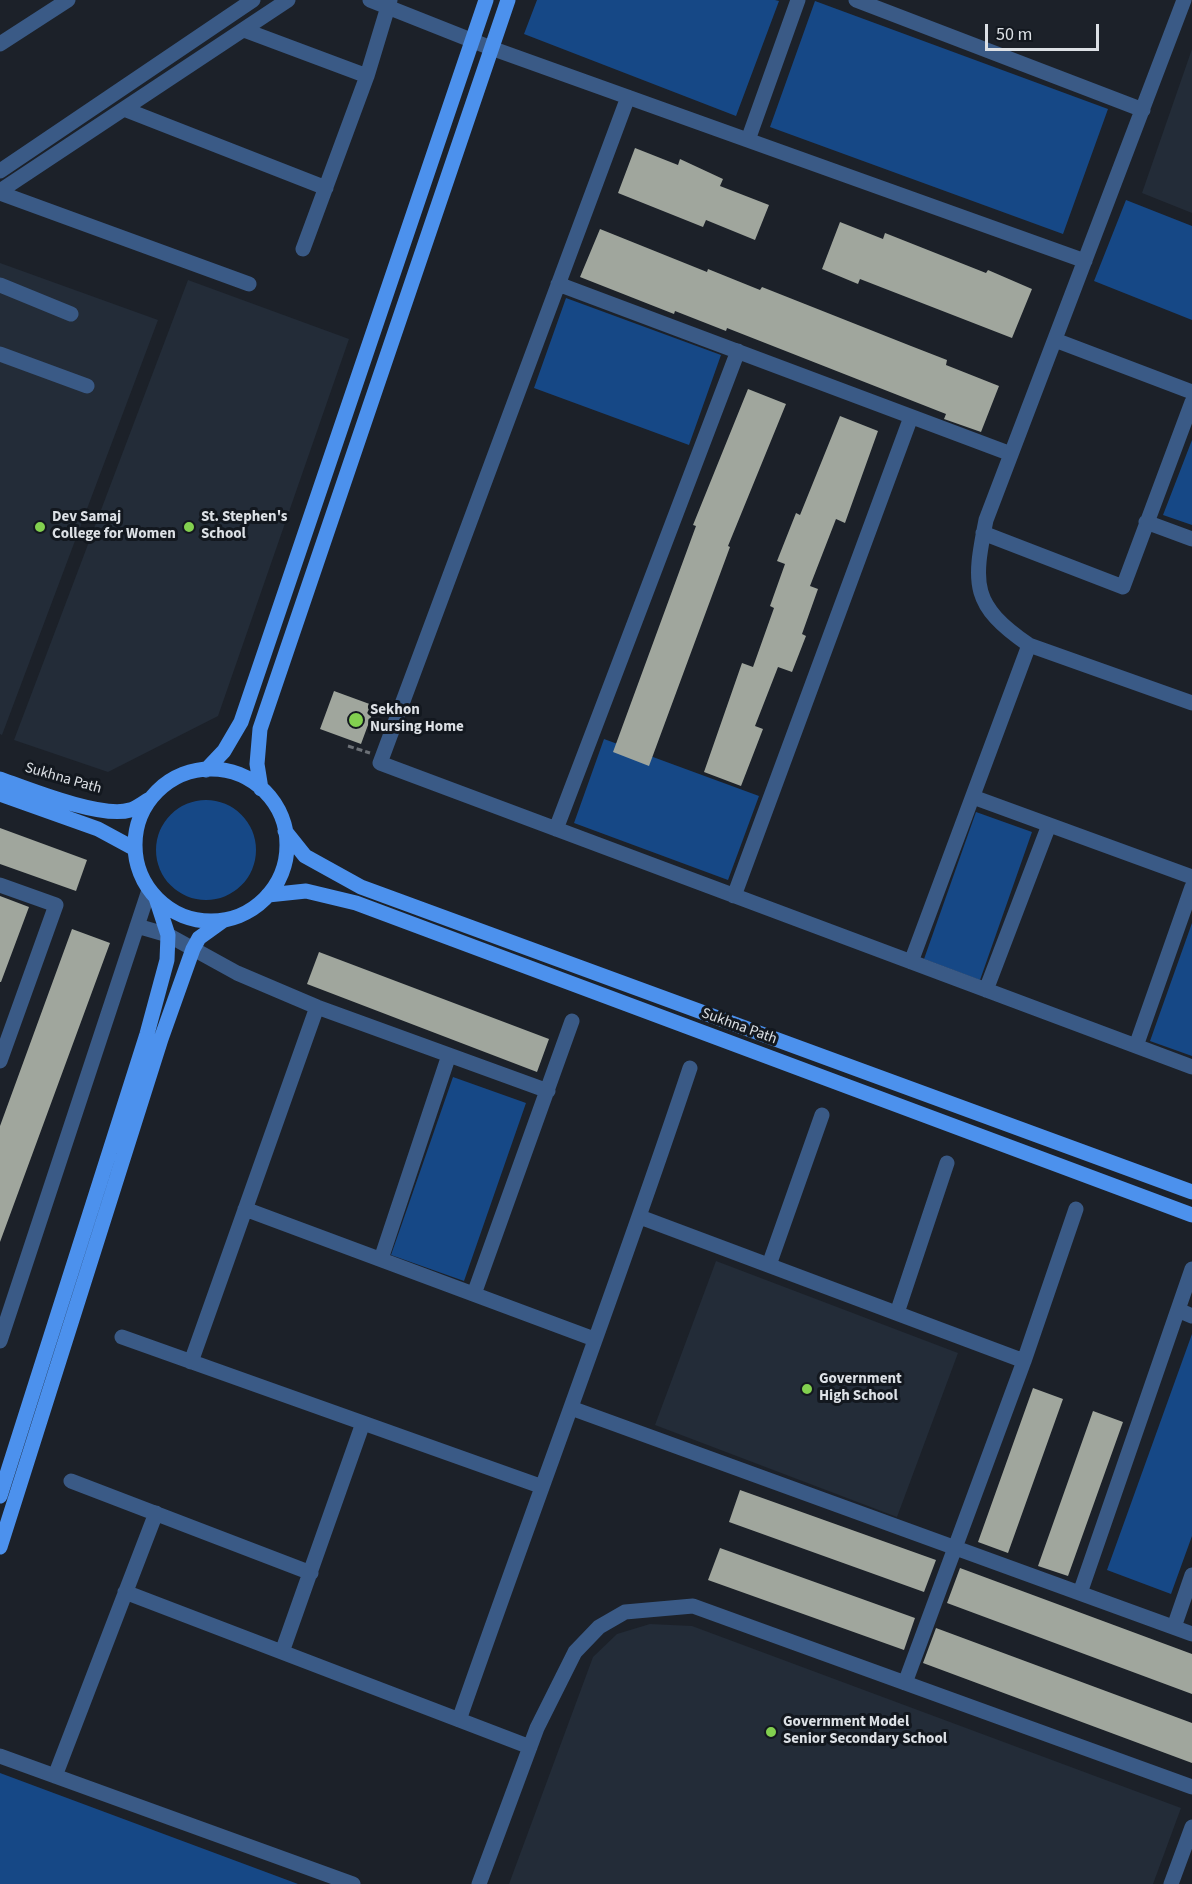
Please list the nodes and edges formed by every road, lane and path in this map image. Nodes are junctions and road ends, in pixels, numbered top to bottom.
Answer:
1 (68, 0) edge
2 (253, 0) edge
3 (370, 0) edge
4 (486, 0) edge
5 (508, 0) edge
6 (798, 0) edge
7 (856, 0) edge
8 (1184, 0) edge
9 (280, 2) edge
10 (389, 3) edge
11 (244, 30) junction
12 (472, 40) junction
13 (0, 44) edge
14 (492, 48) junction
15 (367, 76) junction
16 (628, 97) junction
17 (124, 109) junction
18 (1143, 110) junction
19 (748, 140) junction
20 (0, 171) edge
21 (326, 188) junction
22 (0, 192) edge
23 (303, 249) dead end
24 (1085, 261) junction
25 (249, 284) dead end
26 (558, 284) junction
27 (0, 285) edge
28 (71, 314) dead end
29 (1055, 340) junction
30 (738, 351) junction
31 (0, 354) edge
32 (87, 386) dead end
33 (1192, 392) edge
34 (1192, 402) edge
35 (911, 417) junction
36 (1011, 454) junction
37 (1146, 522) junction
38 (983, 533) junction
39 (1192, 539) edge
40 (1029, 645) junction
41 (1192, 703) edge
42 (348, 746) dead end
43 (383, 757) junction
44 (206, 770) junction
45 (0, 779) edge
46 (261, 789) junction
47 (0, 794) edge
48 (973, 797) junction
49 (150, 799) junction
50 (1049, 825) junction
51 (556, 829) junction
52 (285, 831) junction
53 (135, 849) junction
54 (1192, 877) edge
55 (0, 885) edge
56 (1192, 887) edge
57 (152, 894) junction
58 (268, 895) junction
59 (734, 896) junction
60 (224, 920) junction
61 (137, 926) junction
62 (168, 935) junction
63 (193, 949) junction
64 (911, 962) junction
65 (986, 990) junction
66 (317, 1007) junction
67 (572, 1021) dead end
68 (1136, 1046) junction
69 (449, 1055) junction
70 (0, 1061) edge
71 (1192, 1067) edge
72 (690, 1068) dead end
73 (548, 1091) junction
74 (822, 1115) dead end
75 (947, 1163) dead end
76 (1192, 1192) edge
77 (245, 1209) junction
78 (1076, 1209) dead end
79 (1192, 1215) edge
80 (640, 1217) junction
81 (381, 1260) junction
82 (769, 1265) junction
83 (1192, 1269) edge
84 (474, 1294) junction
85 (897, 1313) junction
86 (1185, 1313) edge
87 (1, 1334) edge
88 (122, 1337) dead end
89 (594, 1339) junction
90 (1024, 1361) junction
91 (191, 1362) junction
92 (571, 1408) junction
93 (363, 1423) junction
94 (71, 1481) dead end
95 (540, 1486) junction
96 (0, 1496) edge
97 (156, 1514) junction
98 (0, 1547) edge
99 (955, 1548) junction
100 (312, 1573) junction
101 (1192, 1575) edge
102 (125, 1593) junction
103 (1080, 1593) junction
104 (1174, 1627) junction
105 (1192, 1634) edge
106 (282, 1653) junction
107 (905, 1683) junction
108 (459, 1720) junction
109 (530, 1747) junction
110 (0, 1756) edge
111 (55, 1776) junction
112 (1192, 1787) edge
113 (1192, 1827) edge
114 (353, 1884) edge
115 (479, 1884) edge
116 (1171, 1884) edge

1 - 13 street
2 - 20 street
3 - 10 street
4 - 12 main road
5 - 14 main road
6 - 19 street
7 - 18 street
8 - 18 street
9 - 11 street
10 - 12 street
10 - 15 street
11 - 15 street
11 - 17 street
12 - 14 street
12 - 44 main road
14 - 16 street
14 - 46 main road
15 - 21 street
16 - 19 street
16 - 26 street
17 - 21 street
17 - 22 street
18 - 24 street
19 - 24 street
21 - 23 street
22 - 25 street
24 - 29 street
26 - 30 street
26 - 43 street
27 - 28 street
29 - 33 street
29 - 36 street
30 - 35 street
30 - 51 street
31 - 32 street
34 - 37 street
35 - 36 street
35 - 59 street
36 - 38 street
37 - 38 street
37 - 39 street
38 - 40 street
40 - 41 street
40 - 48 street
42 - 43 path
43 - 51 street
44 - 46 main road
44 - 49 main road
45 - 49 main road, Sukhna Path
46 - 52 main road
47 - 53 main road
48 - 50 street
48 - 64 street
49 - 53 main road
50 - 54 street
50 - 65 street
51 - 59 street
52 - 58 main road
52 - 76 main road, Sukhna Path
53 - 57 main road
55 - 70 street
56 - 68 street
57 - 60 main road
57 - 61 street
57 - 62 main road
58 - 60 main road
58 - 79 main road, Sukhna Path
59 - 64 street
60 - 63 main road
61 - 62 street
61 - 87 street
62 - 63 street
62 - 96 main road
63 - 66 street
63 - 98 main road
64 - 65 street
65 - 68 street
66 - 69 street
66 - 77 street
67 - 73 street
68 - 71 street
69 - 73 street
69 - 81 street
72 - 80 street
73 - 84 street
74 - 82 street
75 - 85 street
77 - 81 street
77 - 91 street
78 - 90 street
80 - 82 street
80 - 89 street
81 - 84 street
82 - 85 street
83 - 86 street
84 - 89 street
85 - 90 street
86 - 103 street
88 - 91 street
89 - 92 street
90 - 99 street
91 - 93 street
92 - 95 street
92 - 99 street
93 - 95 street
93 - 100 street
94 - 97 street
95 - 108 street
97 - 100 street
97 - 102 street
99 - 103 street
99 - 107 street
100 - 106 street
101 - 104 street
102 - 106 street
102 - 111 street
103 - 104 street
104 - 105 street
106 - 108 street
107 - 109 street
107 - 112 street
108 - 109 street
109 - 115 street
110 - 111 street
111 - 114 street
113 - 116 street

